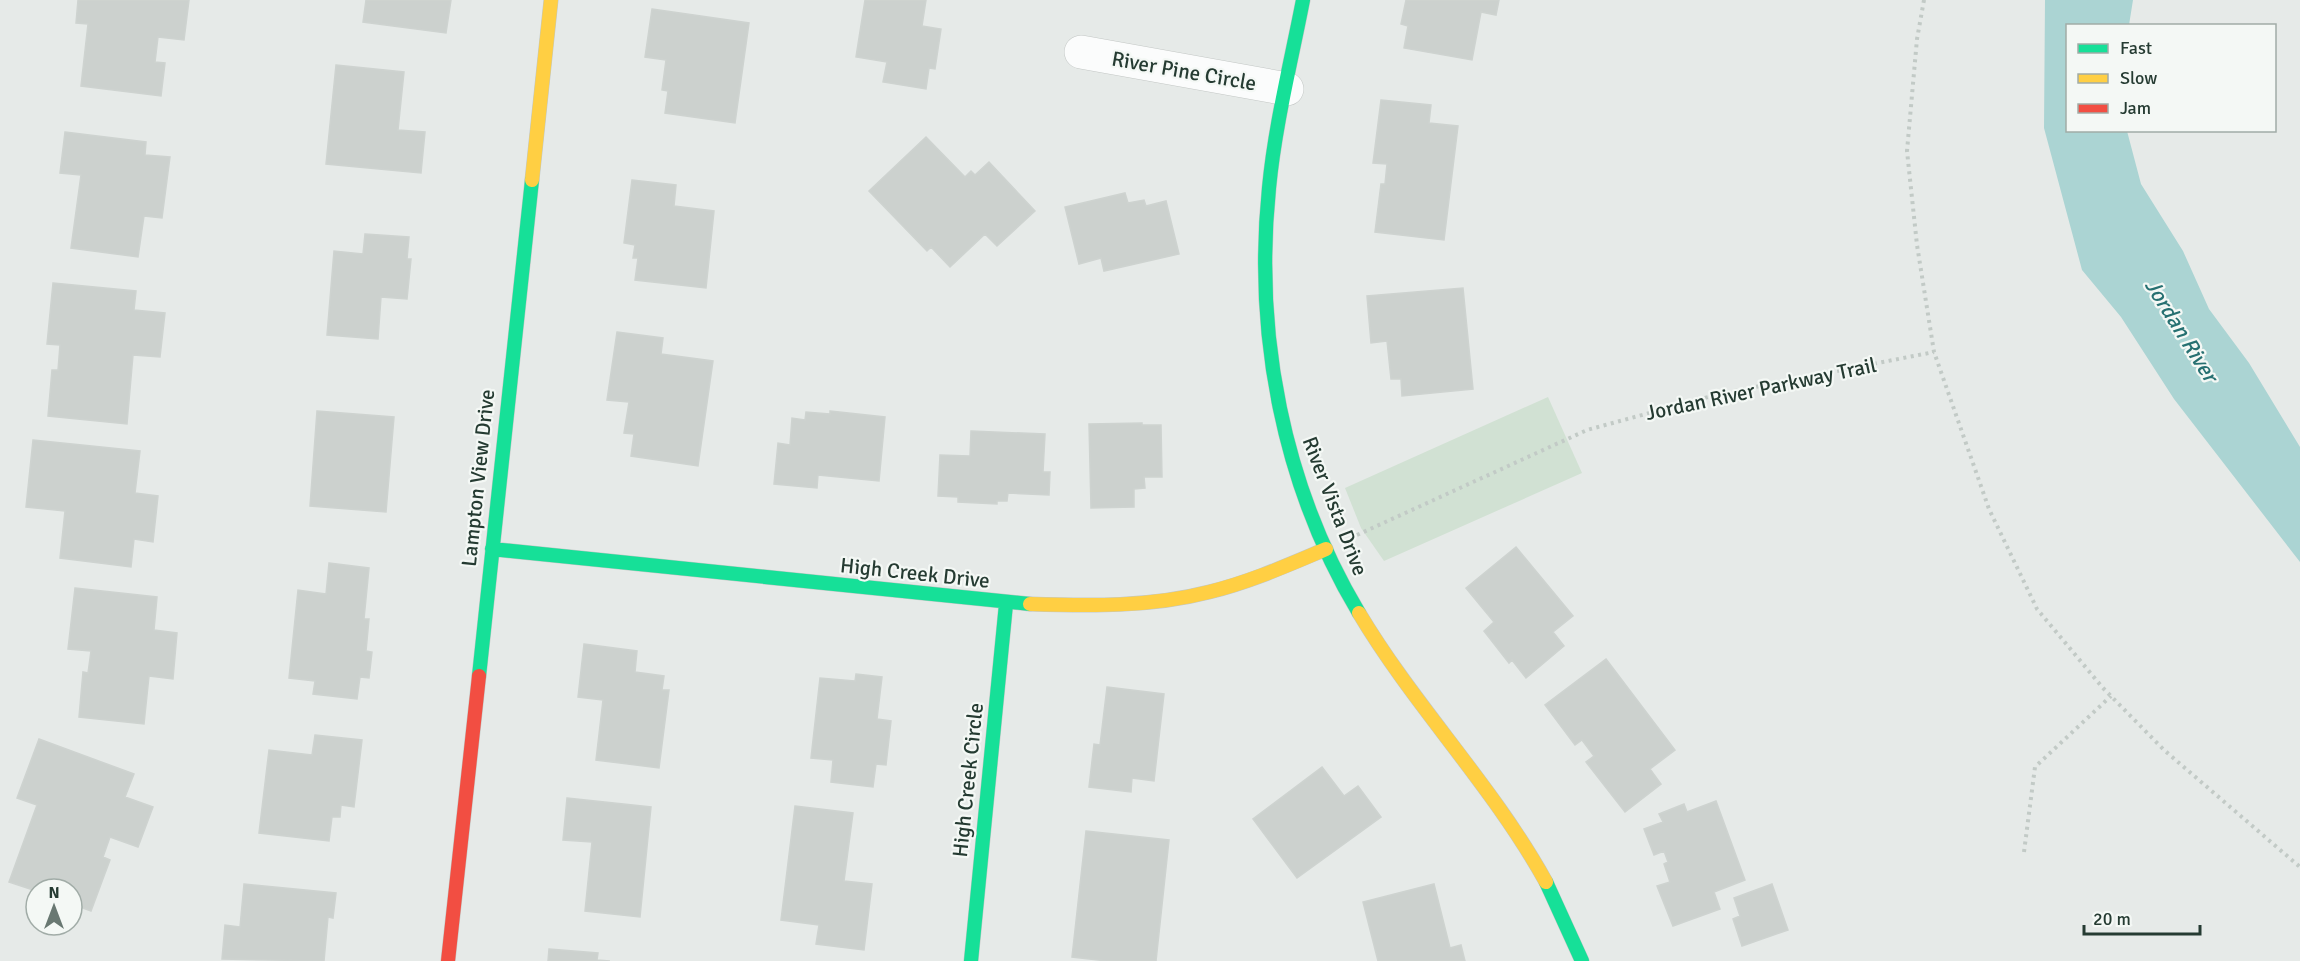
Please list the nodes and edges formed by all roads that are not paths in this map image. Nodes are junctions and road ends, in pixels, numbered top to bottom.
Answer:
1 (550, 0) edge
2 (1303, 0) edge
3 (1081, 52) dead end
4 (1287, 89) junction
5 (492, 549) junction
6 (1326, 549) junction
7 (1006, 604) junction
8 (448, 961) edge
9 (970, 961) edge
10 (1582, 961) edge

1 - 5 street, Lampton View Drive
2 - 4 street, River Vista Drive
3 - 4 street, River Pine Circle
4 - 6 street, River Vista Drive
5 - 7 street, High Creek Drive
5 - 8 street, Lampton View Drive
6 - 7 street, High Creek Drive
6 - 10 street, River Vista Drive
7 - 9 street, High Creek Circle

